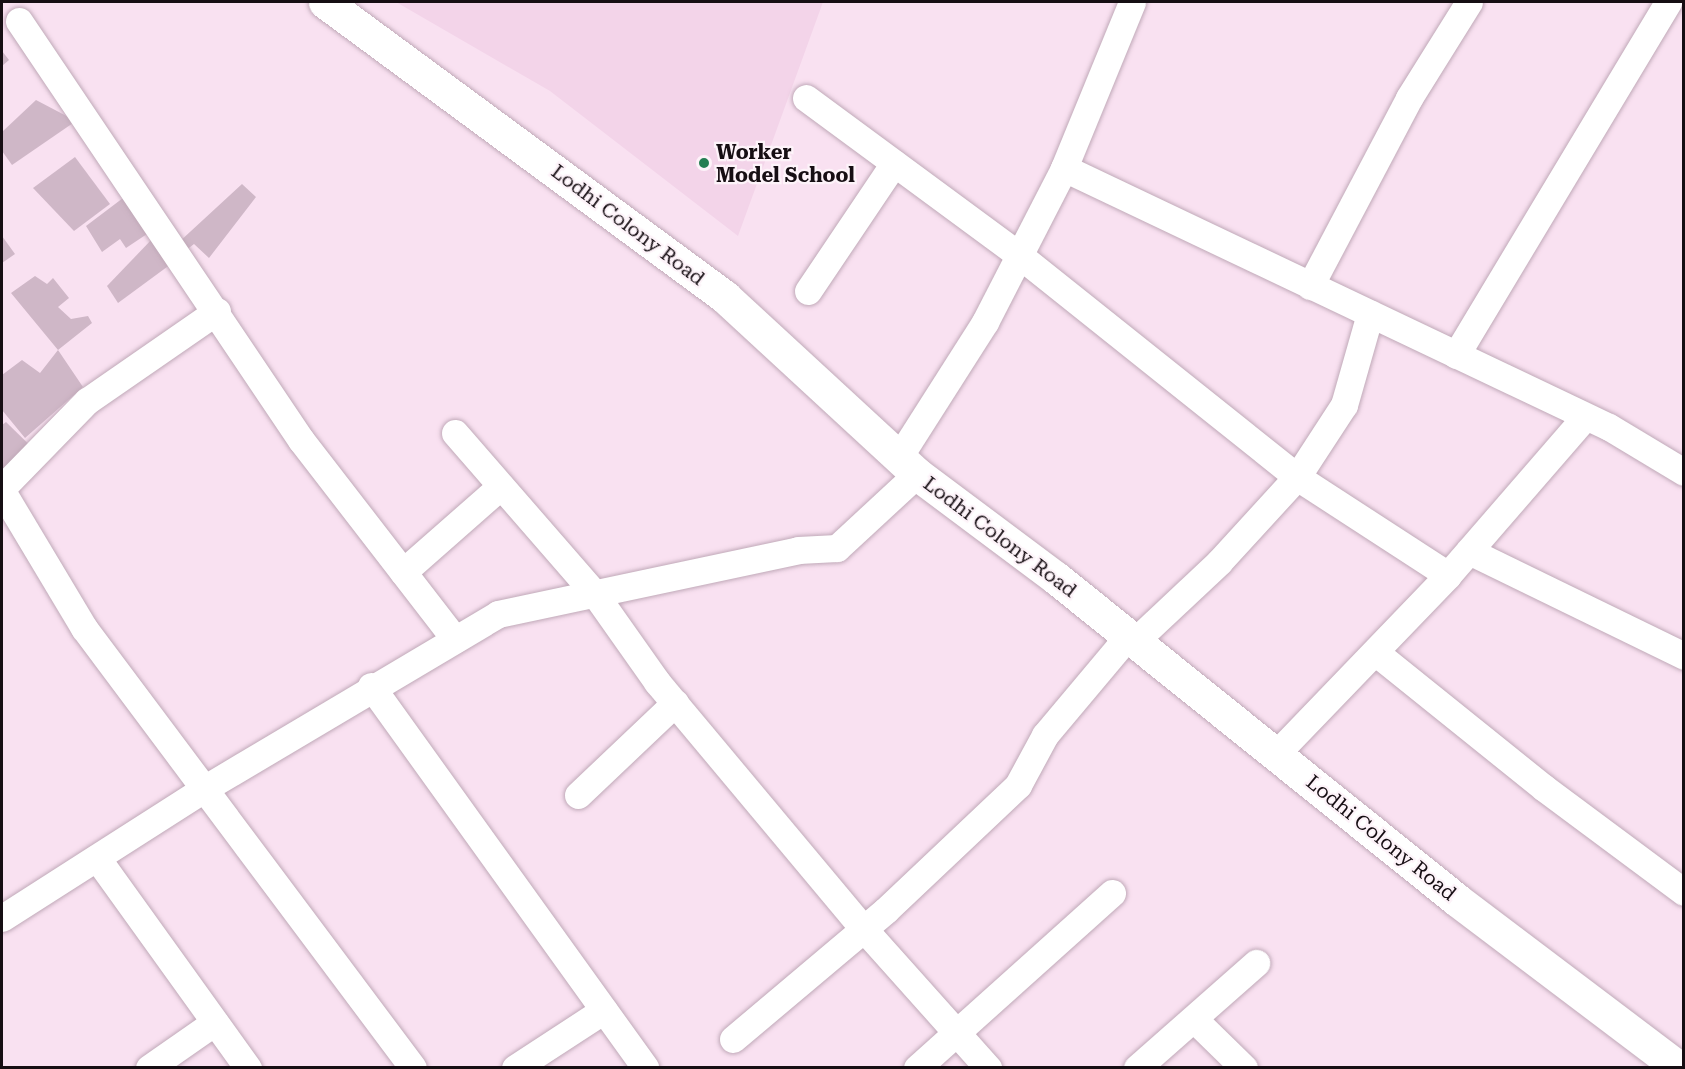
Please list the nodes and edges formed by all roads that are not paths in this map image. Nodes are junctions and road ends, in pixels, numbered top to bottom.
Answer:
1 (325, 2) edge
2 (1132, 2) edge
3 (1469, 2) edge
4 (1668, 2) edge
5 (18, 15) edge
6 (806, 98) dead end
7 (894, 163) junction
8 (1064, 168) junction
9 (1019, 255) junction
10 (1310, 286) junction
11 (808, 291) dead end
12 (217, 311) junction
13 (1370, 314) junction
14 (1456, 355) junction
15 (1586, 417) junction
16 (455, 433) dead end
17 (908, 465) junction
18 (1683, 472) edge
19 (1298, 477) junction
20 (501, 486) junction
21 (2, 489) edge
22 (1469, 551) junction
23 (403, 572) junction
24 (1448, 575) junction
25 (595, 594) junction
26 (1131, 638) junction
27 (455, 639) junction
28 (1375, 652) junction
29 (1683, 656) edge
30 (371, 686) junction
31 (675, 703) junction
32 (1276, 754) junction
33 (207, 787) junction
34 (578, 795) dead end
35 (97, 858) junction
36 (1683, 892) edge
37 (1112, 893) dead end
38 (2, 918) edge
39 (863, 928) junction
40 (1256, 963) dead end
41 (604, 1010) junction
42 (1194, 1019) junction
43 (215, 1022) junction
44 (958, 1034) junction
45 (733, 1039) dead end
46 (149, 1068) edge
47 (248, 1068) edge
48 (413, 1068) edge
49 (514, 1068) edge
50 (645, 1068) edge
51 (917, 1068) edge
52 (988, 1068) edge
53 (1137, 1068) edge
54 (1244, 1068) edge
55 (1679, 1068) edge

1 - 17 main road, Lodhi Colony Road
2 - 8 street
3 - 10 street
4 - 14 street
5 - 12 street
6 - 7 street
7 - 9 street
7 - 11 street
8 - 9 street
8 - 10 street
9 - 17 street
9 - 19 street
10 - 13 street
12 - 21 street
12 - 23 street
13 - 14 street
13 - 19 street
14 - 15 street
15 - 18 street
15 - 22 street
16 - 20 street
17 - 25 street
17 - 26 main road, Lodhi Colony Road
19 - 24 street
19 - 26 street
20 - 23 street
20 - 25 street
21 - 33 street
22 - 24 street
22 - 29 street
23 - 27 street
24 - 28 street
25 - 27 street
25 - 31 street
26 - 32 main road, Lodhi Colony Road
26 - 39 street
27 - 30 street
28 - 32 street
28 - 36 street
30 - 33 street
30 - 41 street
31 - 34 street
31 - 39 street
32 - 55 main road, Lodhi Colony Road
33 - 35 street
33 - 48 street
35 - 38 street
35 - 43 street
37 - 44 street
39 - 44 street
39 - 45 street
40 - 42 street
41 - 49 street
41 - 50 street
42 - 53 street
42 - 54 street
43 - 46 street
43 - 47 street
44 - 51 street
44 - 52 street

